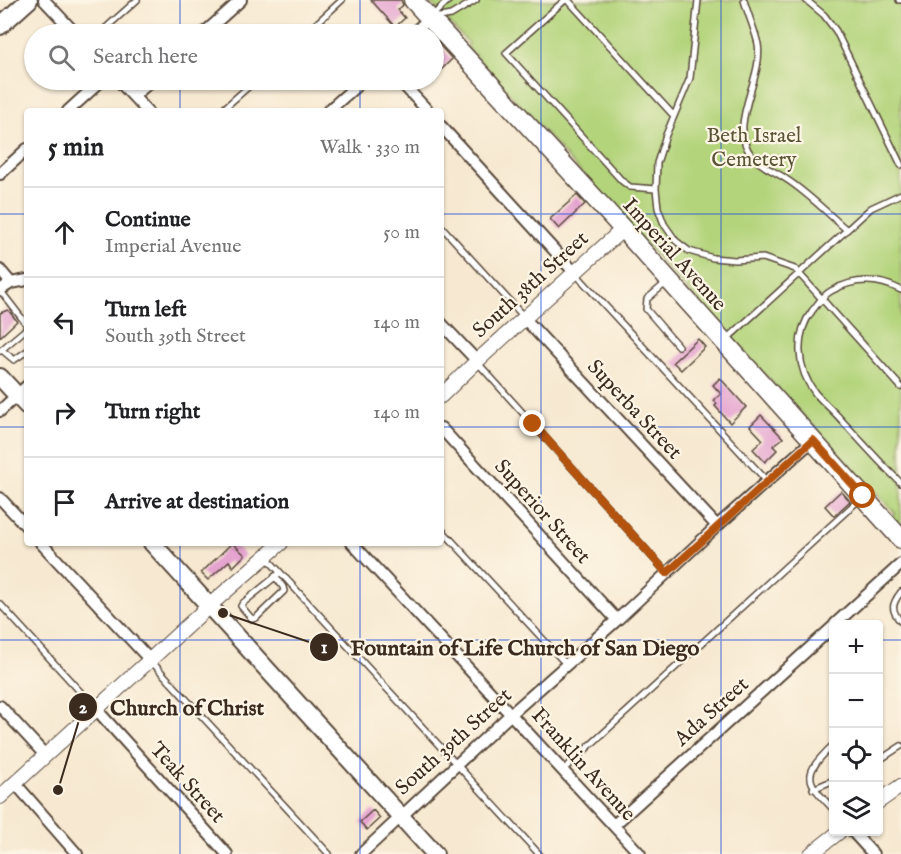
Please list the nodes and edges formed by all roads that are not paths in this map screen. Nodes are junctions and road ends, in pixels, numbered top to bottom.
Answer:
1 (29, 0) edge
2 (44, 0) edge
3 (137, 0) edge
4 (241, 0) edge
5 (342, 0) edge
6 (413, 0) edge
7 (449, 0) edge
8 (476, 0) edge
9 (566, 0) edge
10 (698, 0) edge
11 (744, 0) edge
12 (806, 0) edge
13 (429, 19) junction
14 (67, 24) edge
15 (110, 24) edge
16 (214, 24) edge
17 (316, 24) edge
18 (423, 24) edge
19 (434, 24) edge
20 (0, 26) edge
21 (444, 35) edge
22 (91, 90) edge
23 (128, 90) edge
24 (141, 90) edge
25 (245, 90) edge
26 (353, 90) edge
27 (408, 90) edge
28 (134, 96) junction
29 (71, 108) edge
30 (144, 108) edge
31 (224, 108) edge
32 (334, 108) edge
33 (425, 108) edge
34 (674, 116) junction
35 (444, 129) edge
36 (24, 152) edge
37 (901, 165) edge
38 (0, 174) edge
39 (656, 189) junction
40 (901, 194) edge
41 (444, 229) edge
42 (622, 229) junction
43 (847, 230) junction
44 (0, 270) edge
45 (575, 273) junction
46 (800, 273) junction
47 (24, 281) edge
48 (668, 281) junction
49 (11, 283) junction
50 (0, 290) edge
51 (901, 290) edge
52 (821, 299) junction
53 (525, 319) junction
54 (24, 321) edge
55 (444, 325) edge
56 (24, 331) edge
57 (723, 342) junction
58 (678, 346) dead end
59 (1, 350) edge
60 (24, 354) edge
61 (477, 361) junction
62 (0, 377) edge
63 (901, 387) edge
64 (444, 393) edge
65 (24, 396) edge
66 (0, 411) edge
67 (444, 431) edge
68 (813, 440) junction
69 (767, 481) junction
70 (901, 483) edge
71 (863, 496) junction
72 (0, 498) edge
73 (24, 524) edge
74 (717, 526) junction
75 (444, 532) edge
76 (901, 539) edge
77 (44, 546) edge
78 (155, 546) edge
79 (278, 546) edge
80 (355, 546) edge
81 (265, 557) junction
82 (901, 564) edge
83 (667, 573) junction
84 (278, 574) junction
85 (901, 592) edge
86 (0, 604) edge
87 (209, 606) junction
88 (617, 620) junction
89 (839, 620) edge
90 (901, 622) edge
91 (829, 630) edge
92 (150, 660) junction
93 (566, 664) junction
94 (0, 706) edge
95 (96, 709) junction
96 (511, 714) junction
97 (901, 746) edge
98 (829, 749) edge
99 (45, 755) junction
100 (883, 758) edge
101 (457, 764) junction
102 (563, 770) junction
103 (829, 782) edge
104 (15, 783) junction
105 (901, 786) edge
106 (813, 789) junction
107 (0, 797) edge
108 (883, 799) edge
109 (829, 805) edge
110 (400, 816) junction
111 (614, 825) junction
112 (833, 836) edge
113 (857, 836) edge
114 (77, 854) edge
115 (226, 854) edge
116 (329, 854) edge
117 (361, 854) edge
118 (435, 854) edge
119 (539, 854) edge
120 (640, 854) edge
121 (811, 854) edge
122 (873, 854) edge

1 - 20 main road
2 - 14 street
3 - 15 lane
4 - 16 street
5 - 17 lane
6 - 13 main road, Imperial Avenue
7 - 13 lane
8 - 13 lane
9 - 34 lane
9 - 39 lane
10 - 34 lane
11 - 43 lane
12 - 37 lane
13 - 18 street
13 - 19 main road, Imperial Avenue
21 - 42 main road, Imperial Avenue
22 - 29 street
23 - 28 street
24 - 28 street
25 - 31 lane
26 - 32 street
27 - 33 street
28 - 30 street
34 - 39 lane
35 - 45 street
36 - 38 street
39 - 46 lane
40 - 43 lane
41 - 53 lane
42 - 45 street, South 38th Street
42 - 48 main road, Imperial Avenue
43 - 46 lane
44 - 49 street
45 - 53 street, South 38th Street
45 - 69 lane
46 - 52 lane
46 - 57 lane
47 - 49 street
48 - 57 main road, Imperial Avenue
48 - 58 lane
49 - 50 street
50 - 54 lane
51 - 52 lane
52 - 63 lane
52 - 70 lane
53 - 61 street, South 38th Street
53 - 74 street, Superba Street
55 - 61 street
56 - 59 lane
57 - 68 main road, Imperial Avenue
59 - 60 lane
61 - 64 street, South 38th Street
61 - 83 lane
62 - 65 main road
65 - 66 street
67 - 88 street, Superior Street
68 - 69 street, South 39th Street
68 - 71 main road, Imperial Avenue
69 - 74 street, South 39th Street
71 - 76 main road, Imperial Avenue
71 - 102 lane
72 - 73 street
74 - 83 street, South 39th Street
75 - 93 lane
77 - 92 street
78 - 87 main road
79 - 81 street
80 - 96 street, Franklin Avenue
81 - 84 lane
81 - 87 street
82 - 89 street, Ada Street
83 - 88 street, South 39th Street
84 - 84 lane
84 - 101 lane
85 - 90 lane
86 - 95 lane
87 - 92 street
87 - 110 main road
88 - 93 street, South 39th Street
91 - 111 street, Ada Street
92 - 95 street
92 - 116 lane
93 - 96 street, South 39th Street
94 - 99 street
95 - 99 street
95 - 115 street, Teak Street
96 - 101 street, South 39th Street
96 - 102 street, Franklin Avenue
97 - 100 lane
98 - 106 lane
99 - 104 street
101 - 110 street, South 39th Street
101 - 119 lane
102 - 111 street, Franklin Avenue
103 - 106 lane
104 - 107 street
104 - 114 street
105 - 108 street
106 - 109 lane
110 - 117 street, South 39th Street
110 - 118 main road
111 - 120 street, Franklin Avenue
112 - 121 street
113 - 122 street

